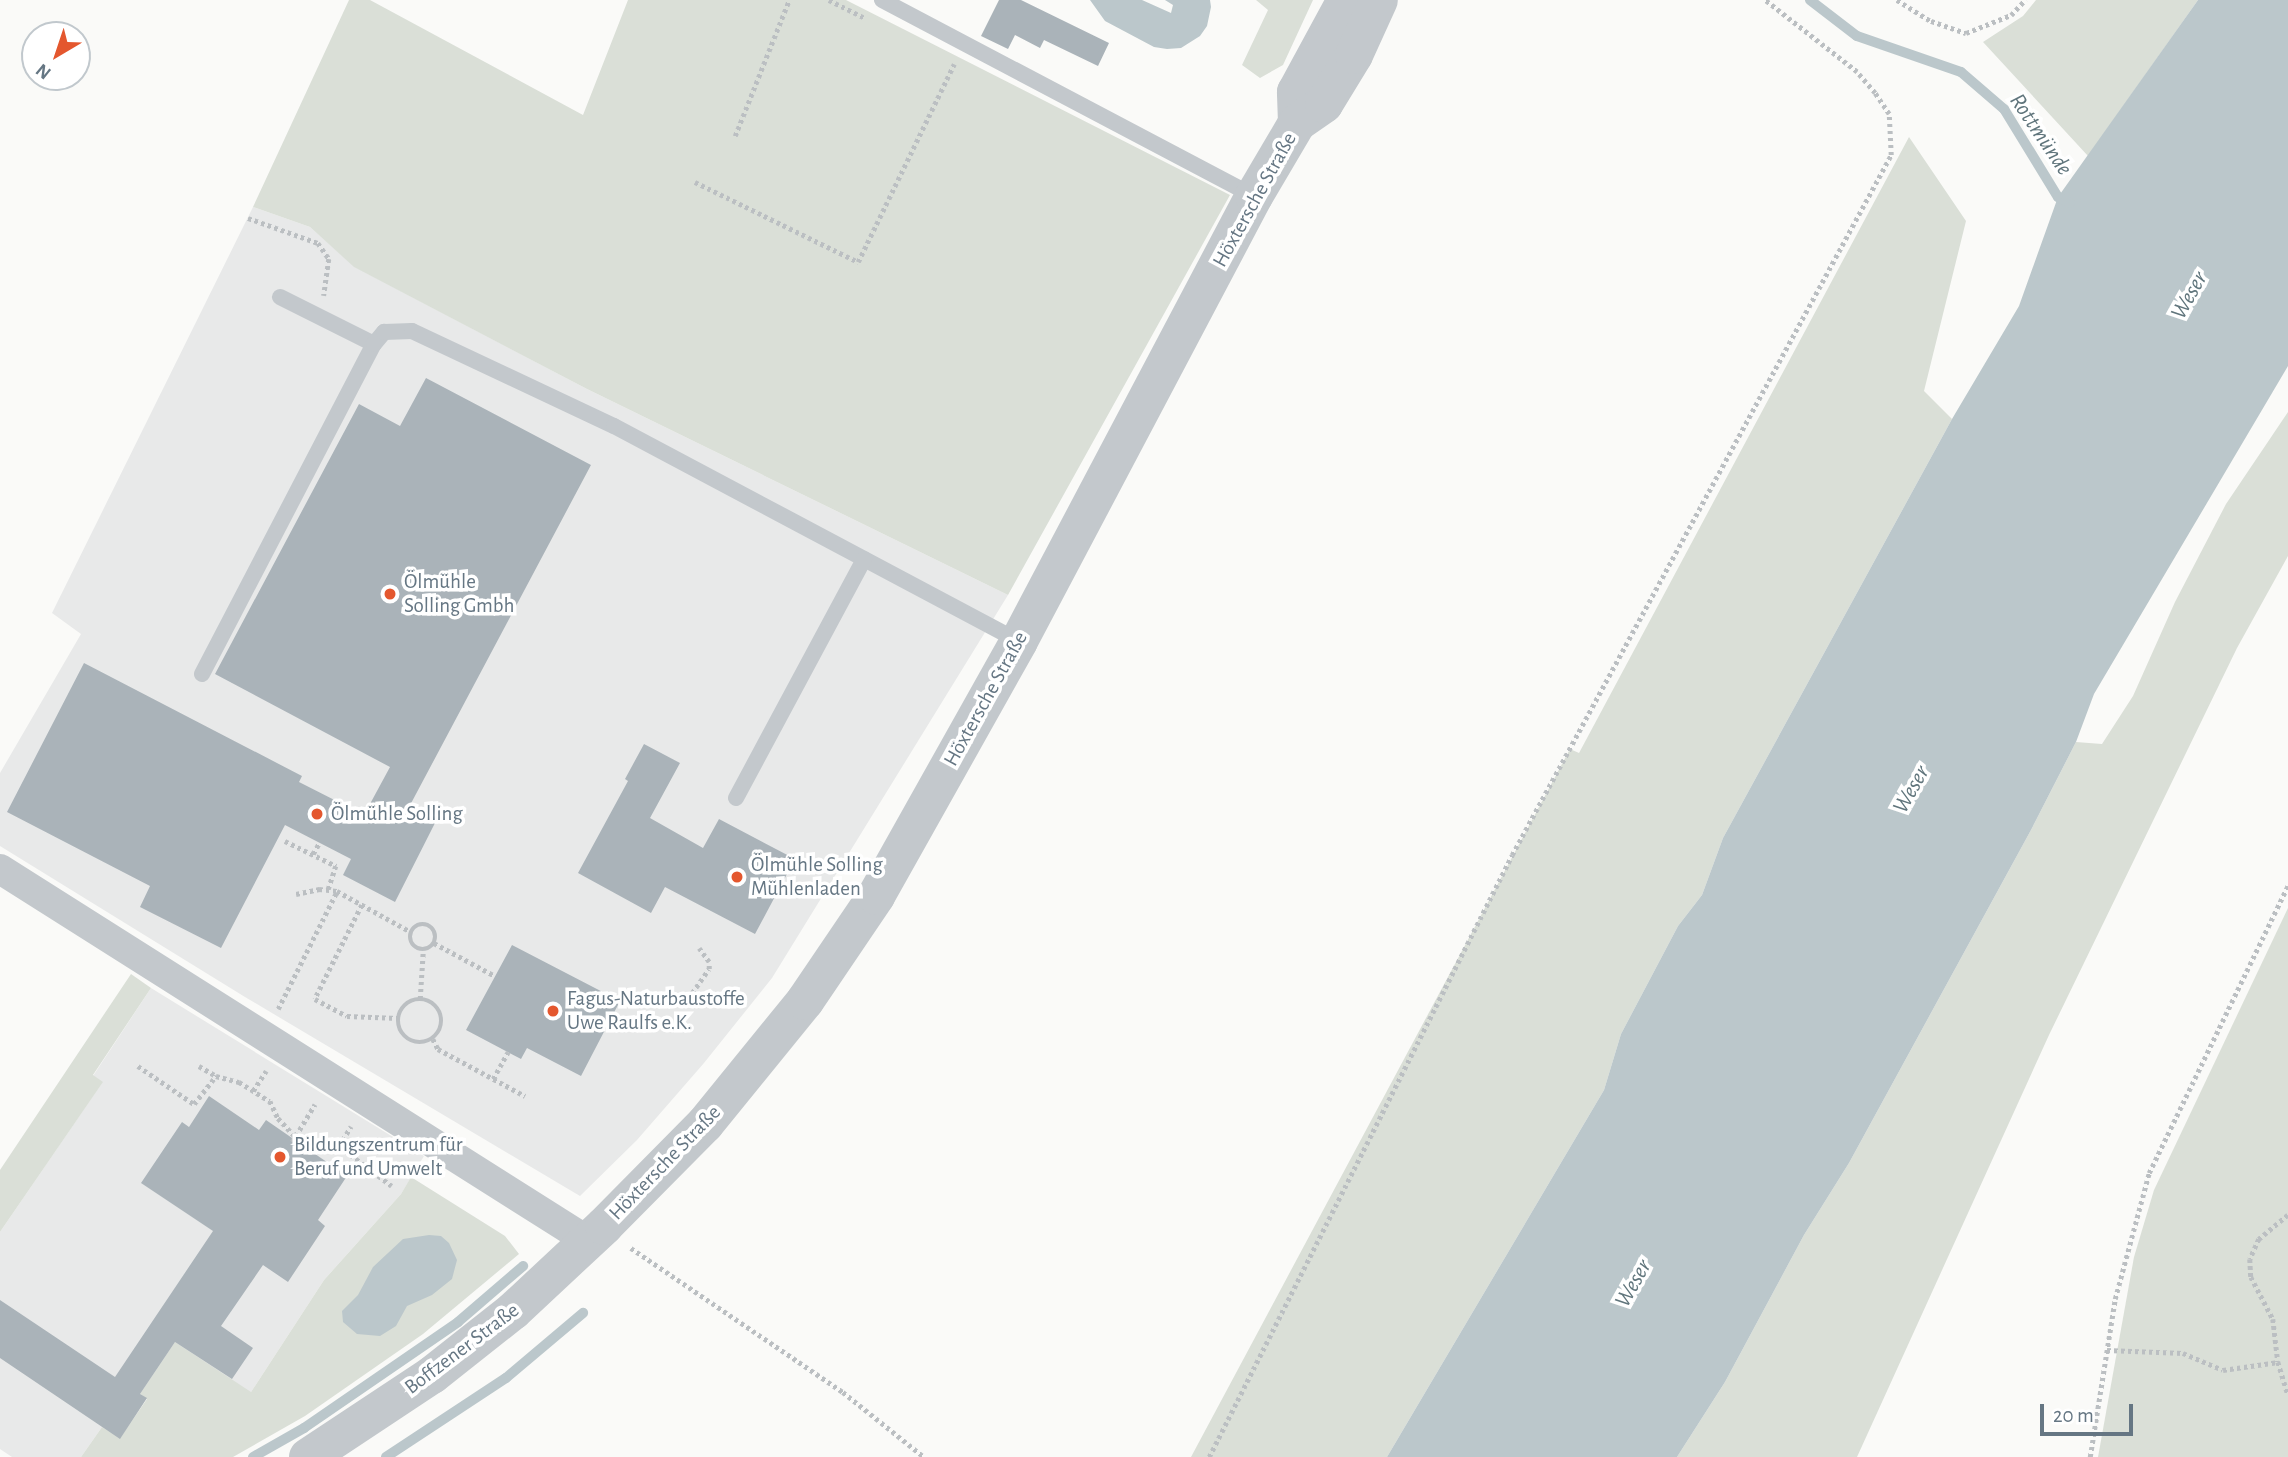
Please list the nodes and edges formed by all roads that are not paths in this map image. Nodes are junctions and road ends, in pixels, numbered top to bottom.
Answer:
1 (882, 0) edge
2 (1346, 0) edge
3 (1379, 0) edge
4 (1297, 123) junction
5 (1254, 196) junction
6 (280, 297) dead end
7 (374, 344) junction
8 (864, 559) junction
9 (1019, 641) junction
10 (202, 674) dead end
11 (736, 798) dead end
12 (0, 869) edge
13 (596, 1234) junction
14 (308, 1457) edge

1 - 5 lane
2 - 4 street, Höxtersche Straße
3 - 4 street, Höxtersche Straße
4 - 5 street, Höxtersche Straße
5 - 9 street, Höxtersche Straße
6 - 7 lane
7 - 8 lane
7 - 10 lane
8 - 9 lane
8 - 11 lane
9 - 13 street, Höxtersche Straße
12 - 13 street
13 - 14 street, Boffzener Straße

